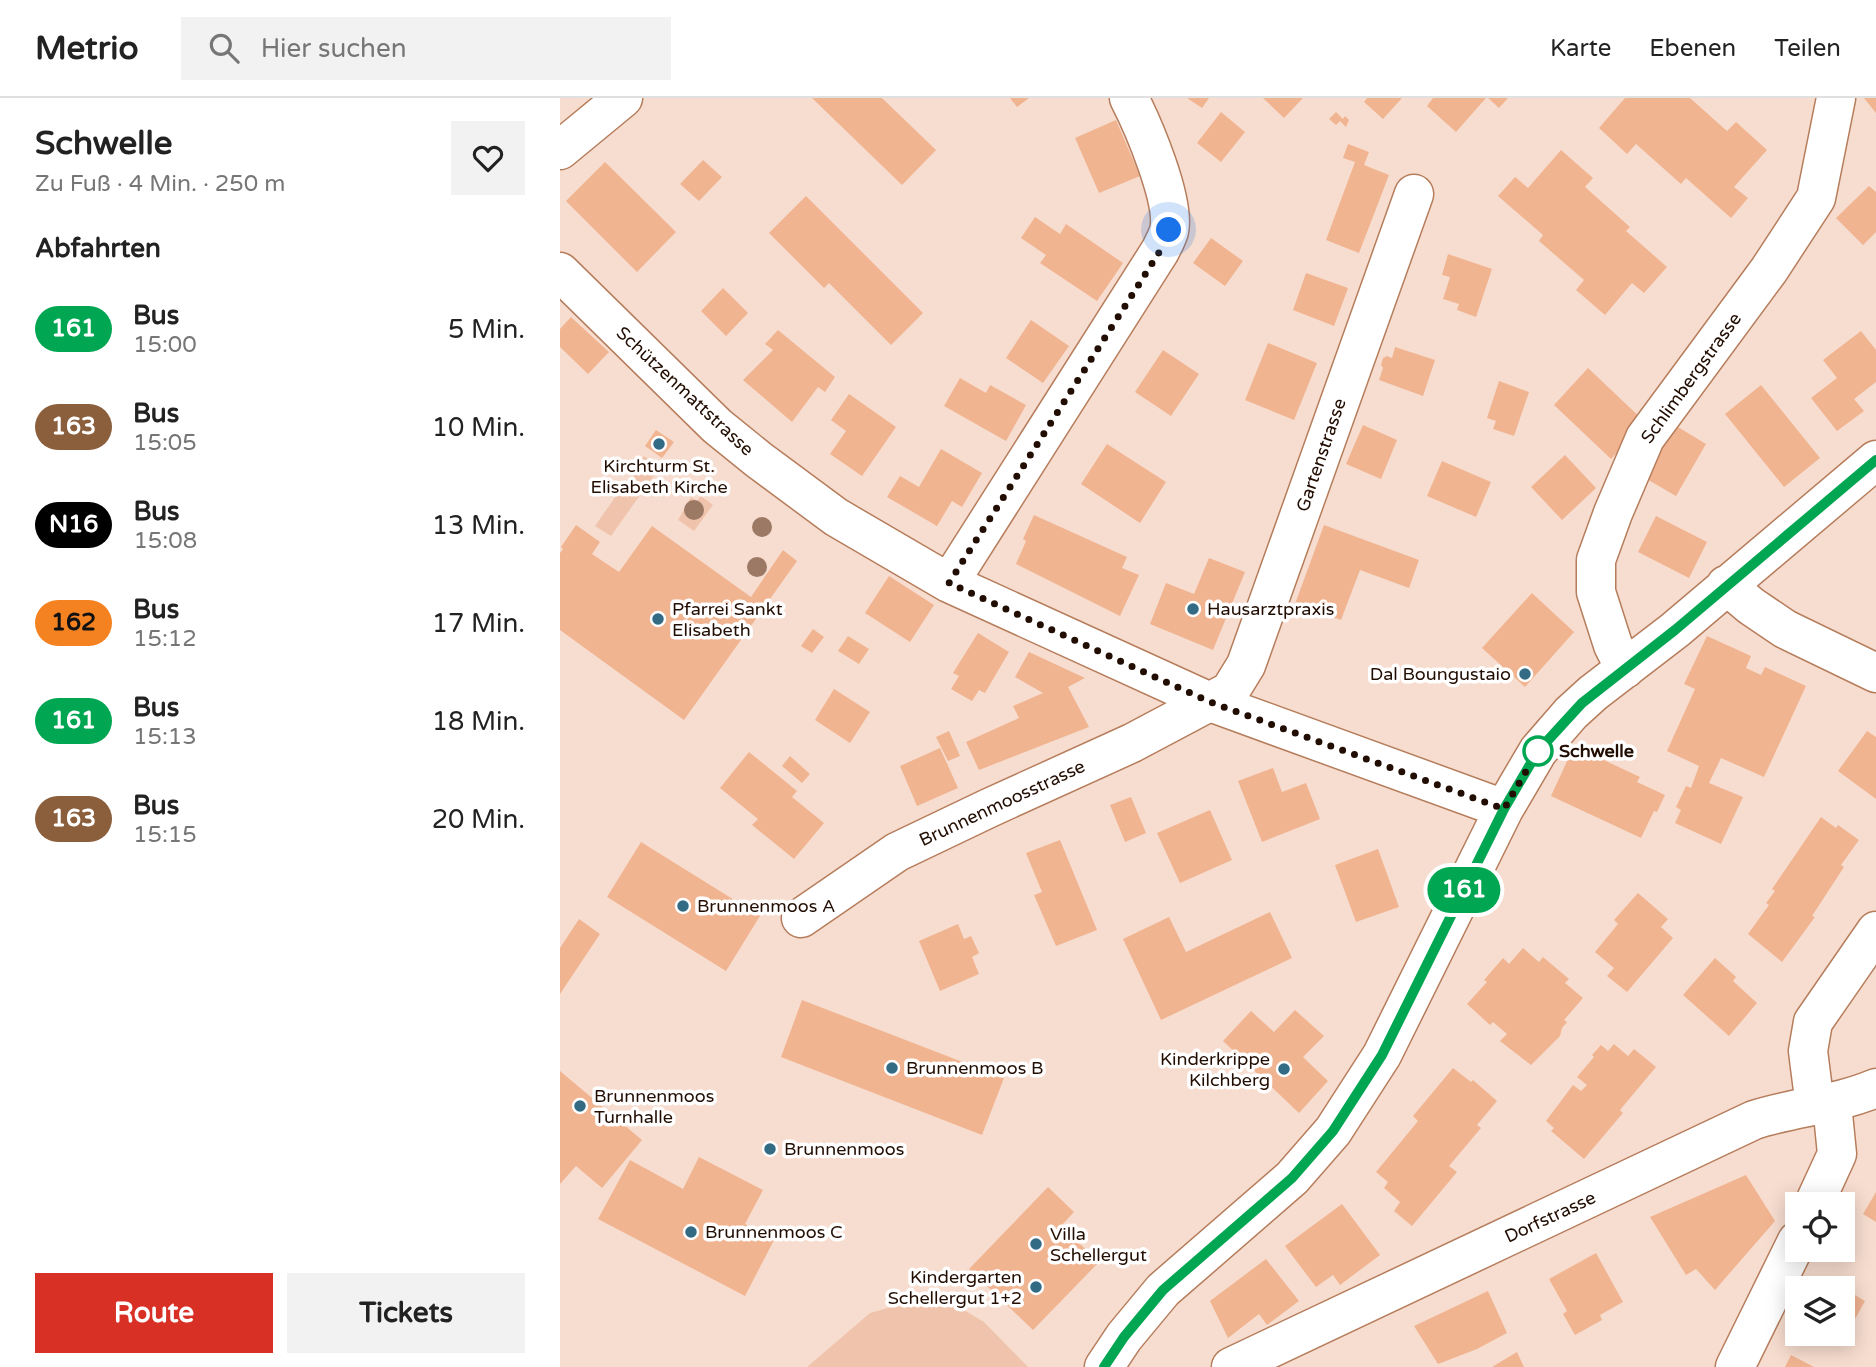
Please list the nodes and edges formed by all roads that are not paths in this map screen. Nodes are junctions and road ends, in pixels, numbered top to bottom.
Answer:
1 (623, 98) edge
2 (1129, 98) edge
3 (1836, 98) edge
4 (560, 150) edge
5 (1414, 194) dead end
6 (560, 272) edge
7 (1876, 460) edge
8 (949, 583) junction
9 (1726, 585) junction
10 (1625, 669) junction
11 (1876, 673) edge
12 (1210, 702) junction
13 (1504, 809) junction
14 (801, 918) dead end
15 (1876, 932) edge
16 (1876, 1088) edge
17 (1824, 1105) junction
18 (1820, 1192) edge
19 (1787, 1262) edge
20 (1283, 1356) edge
21 (1104, 1367) edge
22 (1231, 1367) edge
23 (1735, 1367) edge

1 - 4 street
2 - 8 street
3 - 10 street, Schlimbergstrasse
5 - 12 street, Gartenstrasse
6 - 8 street, Schützenmattstrasse
7 - 9 street
8 - 12 street, Schützenmattstrasse
9 - 10 street
9 - 11 street
10 - 13 street
12 - 13 street, Schützenmattstrasse
12 - 14 street, Brunnenmoosstrasse
13 - 21 street
15 - 17 street
16 - 17 street, Dorfstrasse
17 - 18 street
17 - 20 street, Dorfstrasse
19 - 23 street
20 - 22 street, Dorfstrasse

